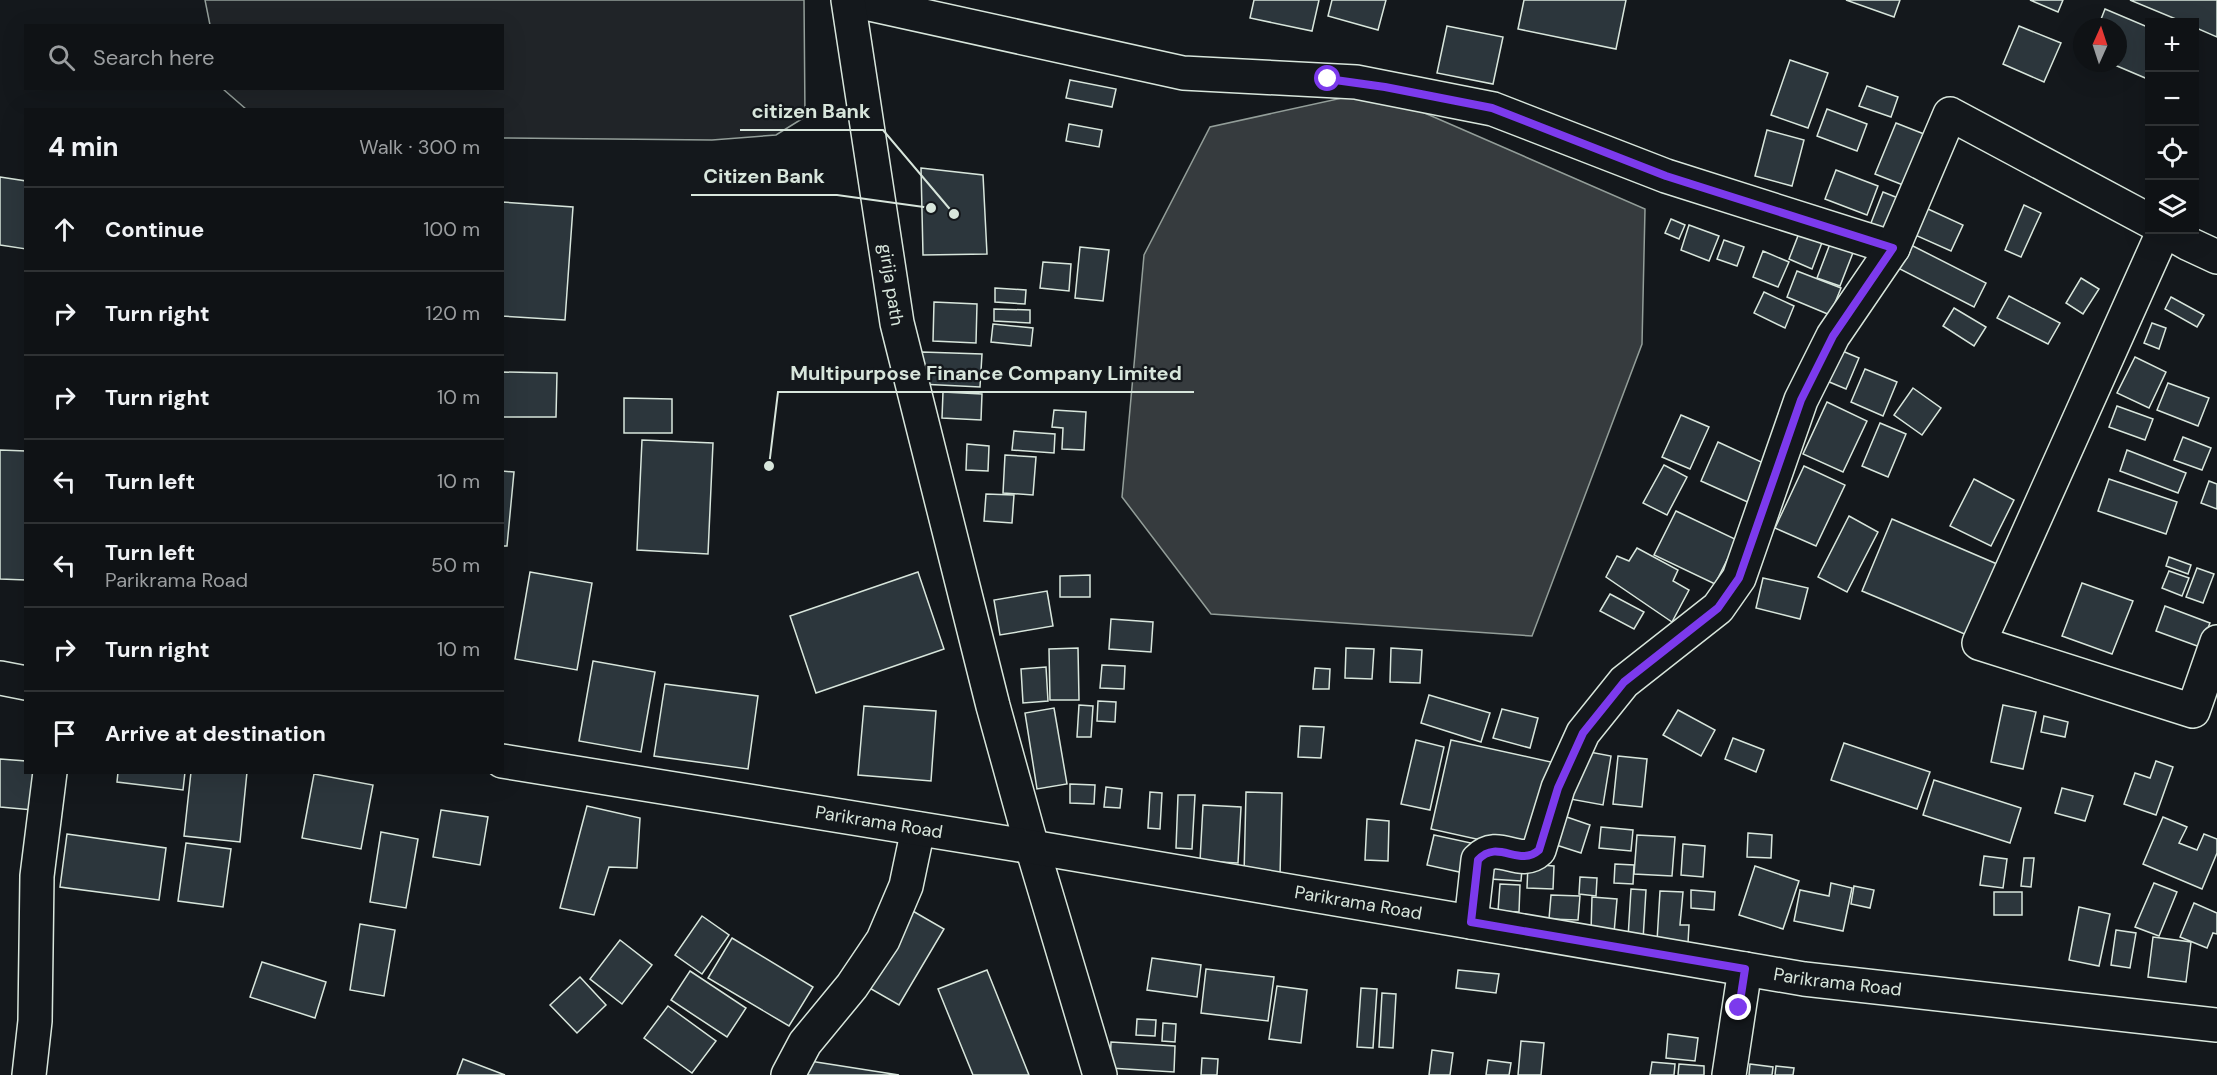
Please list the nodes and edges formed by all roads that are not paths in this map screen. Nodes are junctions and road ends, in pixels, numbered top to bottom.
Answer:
1 (850, 0) edge
2 (2145, 219) edge
3 (1893, 248) junction
4 (2217, 257) edge
5 (2217, 642) edge
6 (0, 678) edge
7 (24, 683) edge
8 (504, 761) edge
9 (50, 774) edge
10 (918, 829) junction
11 (1032, 847) junction
12 (1471, 922) junction
13 (1745, 969) junction
14 (2217, 1025) edge
15 (29, 1075) edge
16 (788, 1075) edge
17 (1100, 1075) edge
18 (1729, 1075) edge

1 - 3 street
1 - 11 street, girija path
2 - 3 street
3 - 12 street
4 - 5 street
6 - 7 street
8 - 10 street, Parikrama Road
9 - 15 street
10 - 11 street, Parikrama Road
10 - 16 street
11 - 12 street, Parikrama Road
11 - 17 street, girija path
12 - 13 street, Parikrama Road
13 - 14 street, Parikrama Road
13 - 18 street

